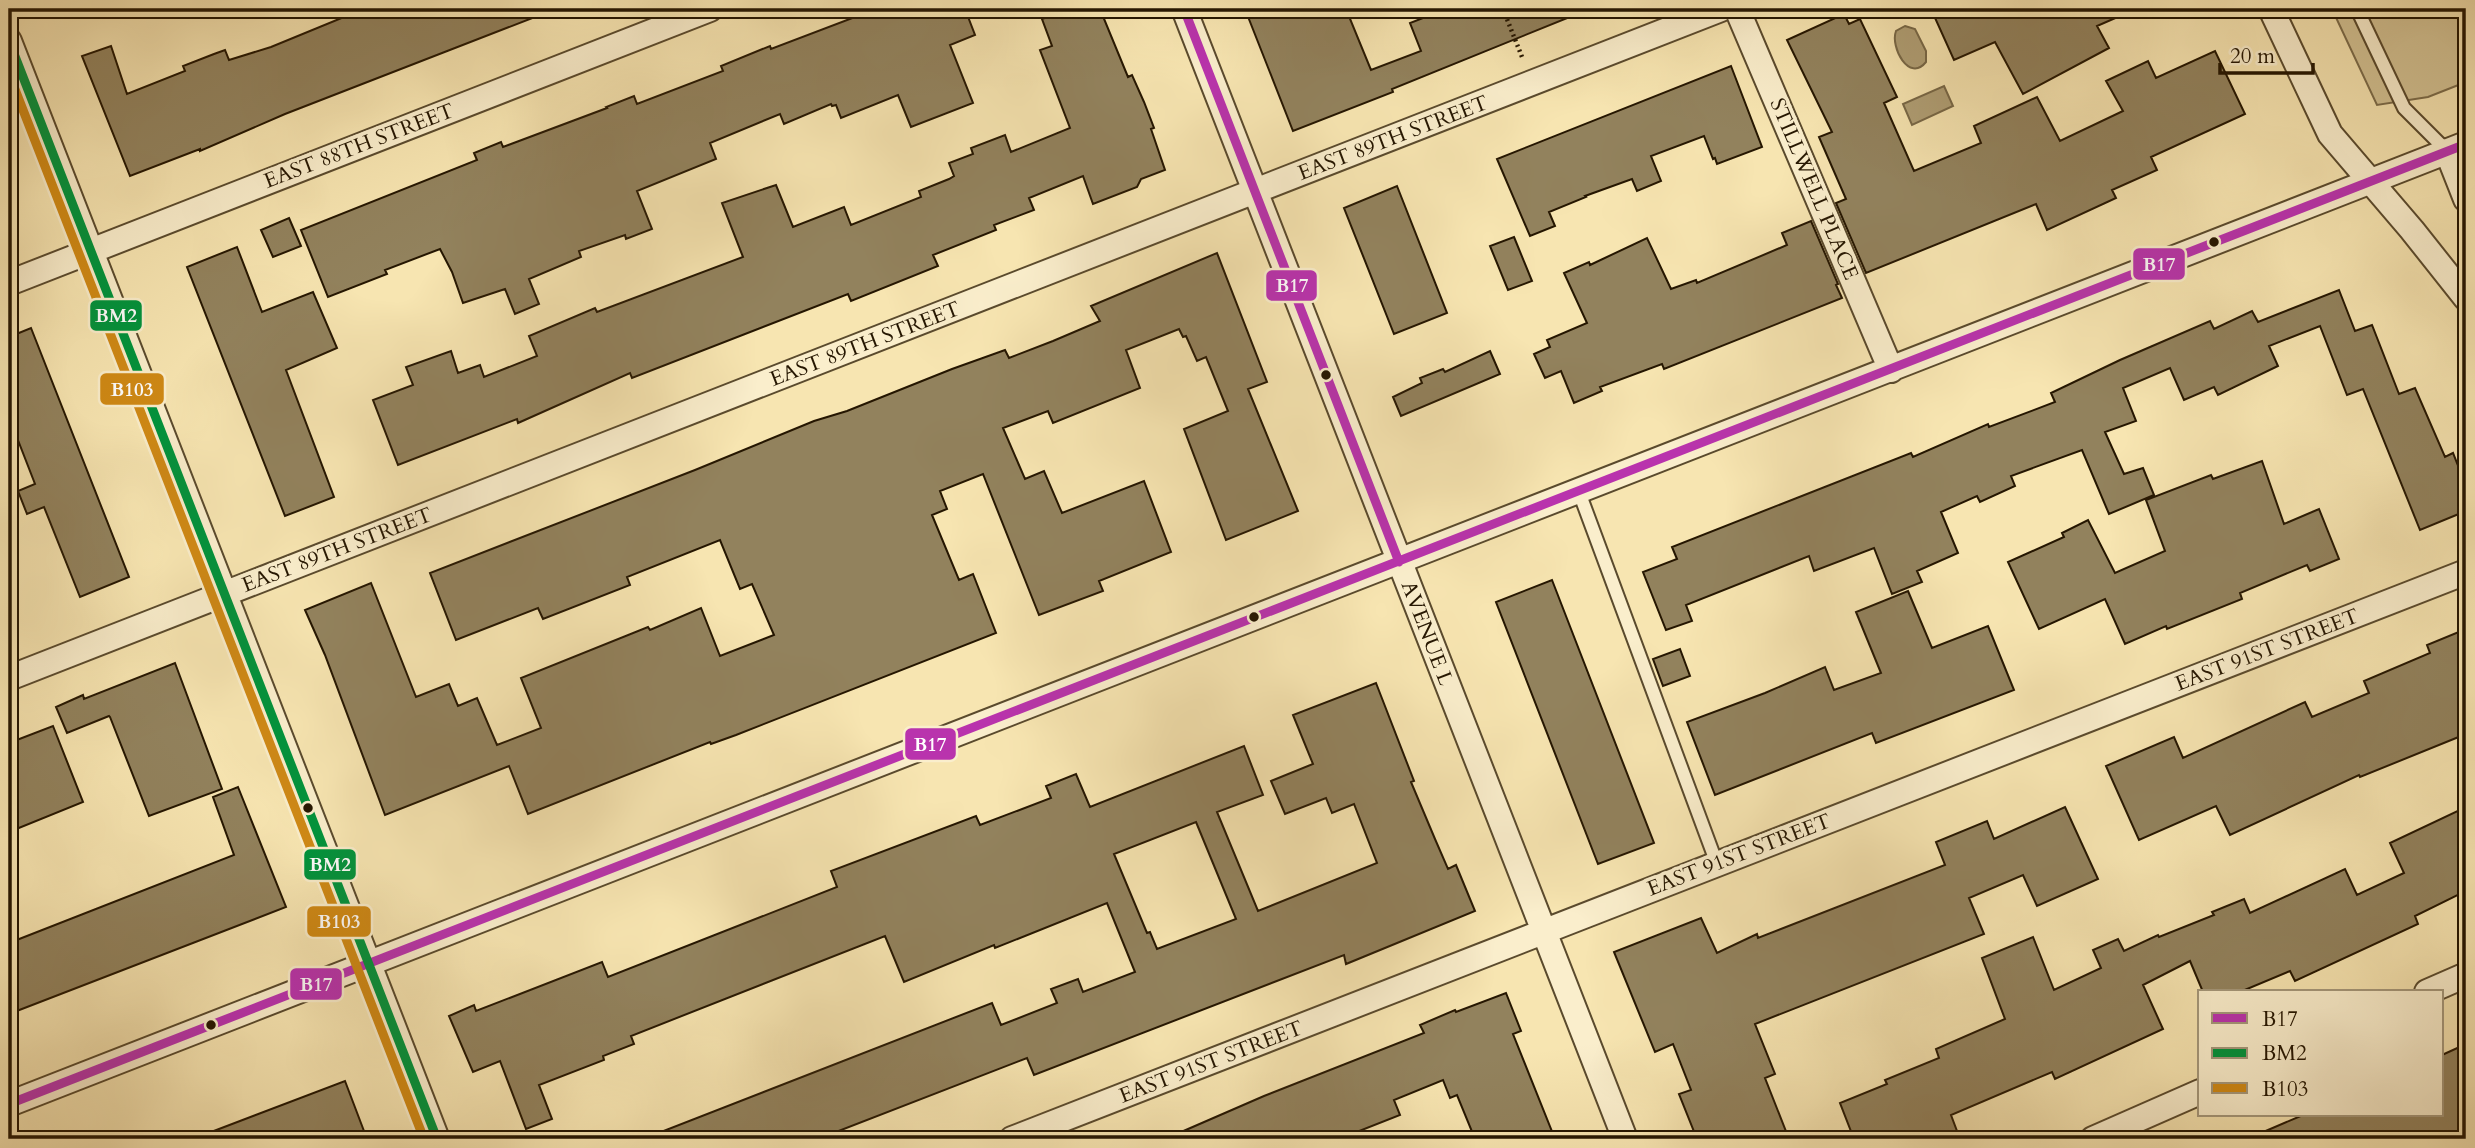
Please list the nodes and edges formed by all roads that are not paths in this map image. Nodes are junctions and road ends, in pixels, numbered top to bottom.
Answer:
1 (710, 9) edge
2 (1184, 9) edge
3 (1721, 9) edge
4 (1737, 9) edge
5 (2271, 9) edge
6 (2363, 11) edge
7 (9, 41) edge
8 (2457, 148) edge
9 (2371, 181) junction
10 (1255, 192) junction
11 (2466, 199) edge
12 (91, 250) junction
13 (9, 283) edge
14 (2466, 299) edge
15 (1891, 370) junction
16 (1579, 492) junction
17 (1399, 562) junction
18 (2466, 572) edge
19 (225, 594) junction
20 (9, 678) edge
21 (1717, 864) junction
22 (1544, 932) junction
23 (369, 964) junction
24 (2466, 975) edge
25 (2432, 990) edge
26 (2198, 1093) edge
27 (9, 1104) edge
28 (437, 1139) edge
29 (1012, 1139) edge
30 (1625, 1139) edge
31 (2092, 1139) edge

1 - 12 street, EAST 88TH STREET
2 - 10 street, AVENUE L
3 - 10 street, EAST 89TH STREET
4 - 15 street, STILLWELL PLACE
5 - 9 street
6 - 8 lane
7 - 12 street
8 - 9 street
8 - 11 street
9 - 14 street
9 - 15 street
10 - 17 street, AVENUE L
10 - 19 street, EAST 89TH STREET
12 - 13 street, EAST 88TH STREET
12 - 19 street
15 - 16 street
16 - 17 street
16 - 21 lane
17 - 22 street, AVENUE L
17 - 23 street
18 - 21 street, EAST 91ST STREET
19 - 20 street, EAST 89TH STREET
19 - 23 street
21 - 22 street, EAST 91ST STREET
22 - 29 street, EAST 91ST STREET
22 - 30 street, AVENUE L
23 - 27 street
23 - 28 street
24 - 25 street
26 - 31 street

